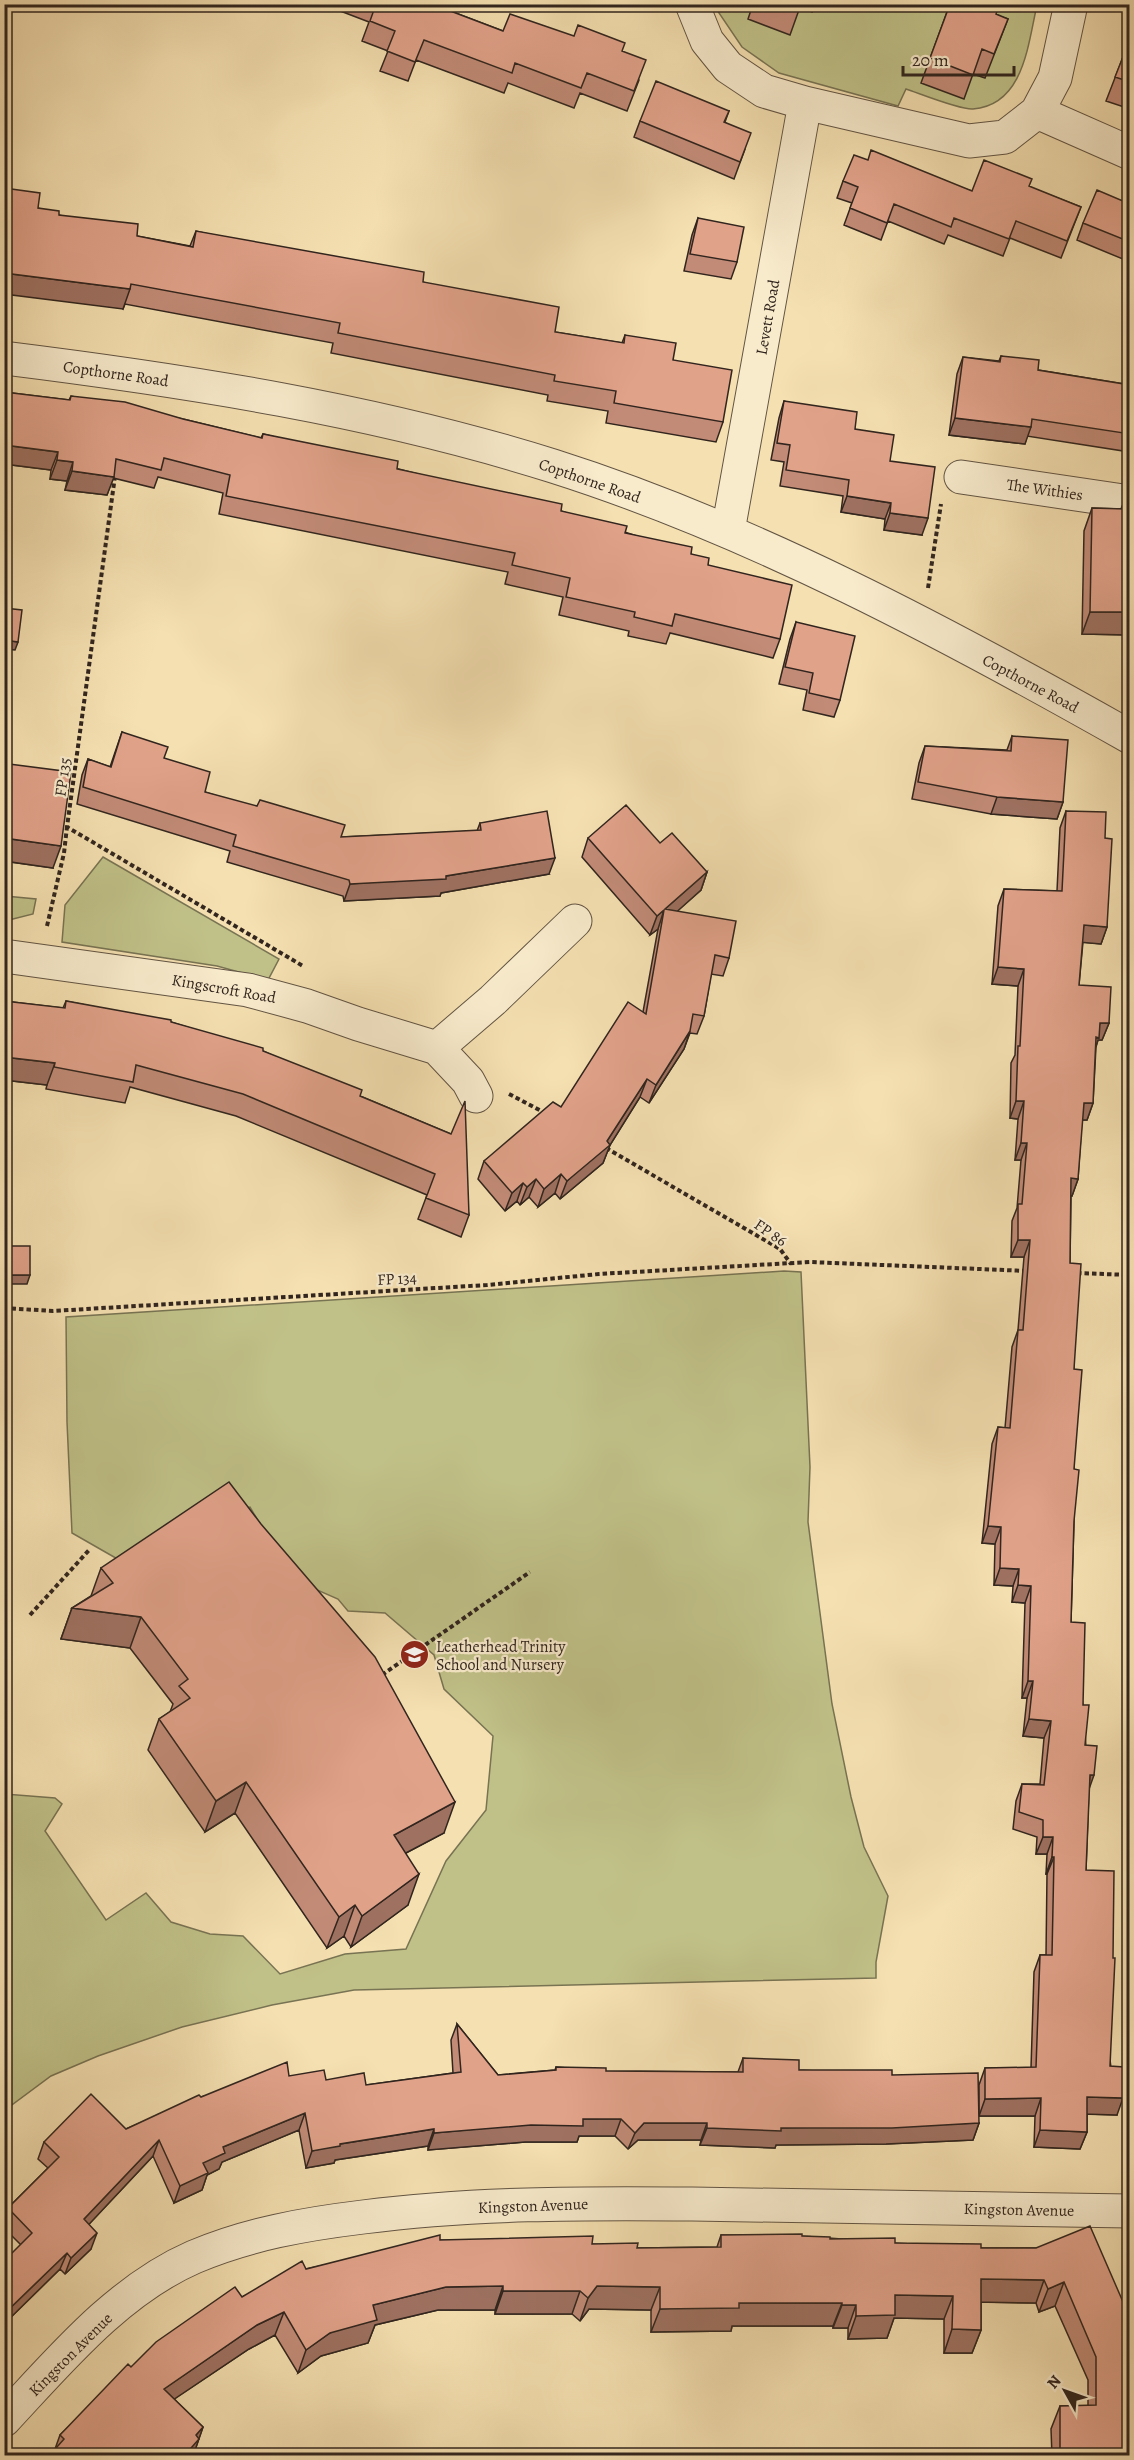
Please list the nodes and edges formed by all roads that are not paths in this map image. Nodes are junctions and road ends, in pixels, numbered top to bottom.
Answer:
1 (692, 4) edge
2 (1071, 4) edge
3 (805, 103) junction
4 (1037, 112) junction
5 (1130, 153) edge
6 (4, 358) edge
7 (961, 477) road end
8 (1130, 502) edge
9 (728, 531) junction
10 (1130, 737) edge
11 (575, 921) dead end
12 (4, 956) edge
13 (437, 1048) junction
14 (472, 1089) road end
15 (1130, 2211) edge
16 (4, 2420) edge

1 - 3 street
2 - 4 street
3 - 4 street
3 - 9 street, Levett Road
4 - 5 street
6 - 9 street, Copthorne Road
7 - 8 street, The Withies
9 - 10 street, Copthorne Road
11 - 13 street
12 - 13 street, Kingscroft Road
13 - 14 street, Kingscroft Road
15 - 16 street, Kingston Avenue

